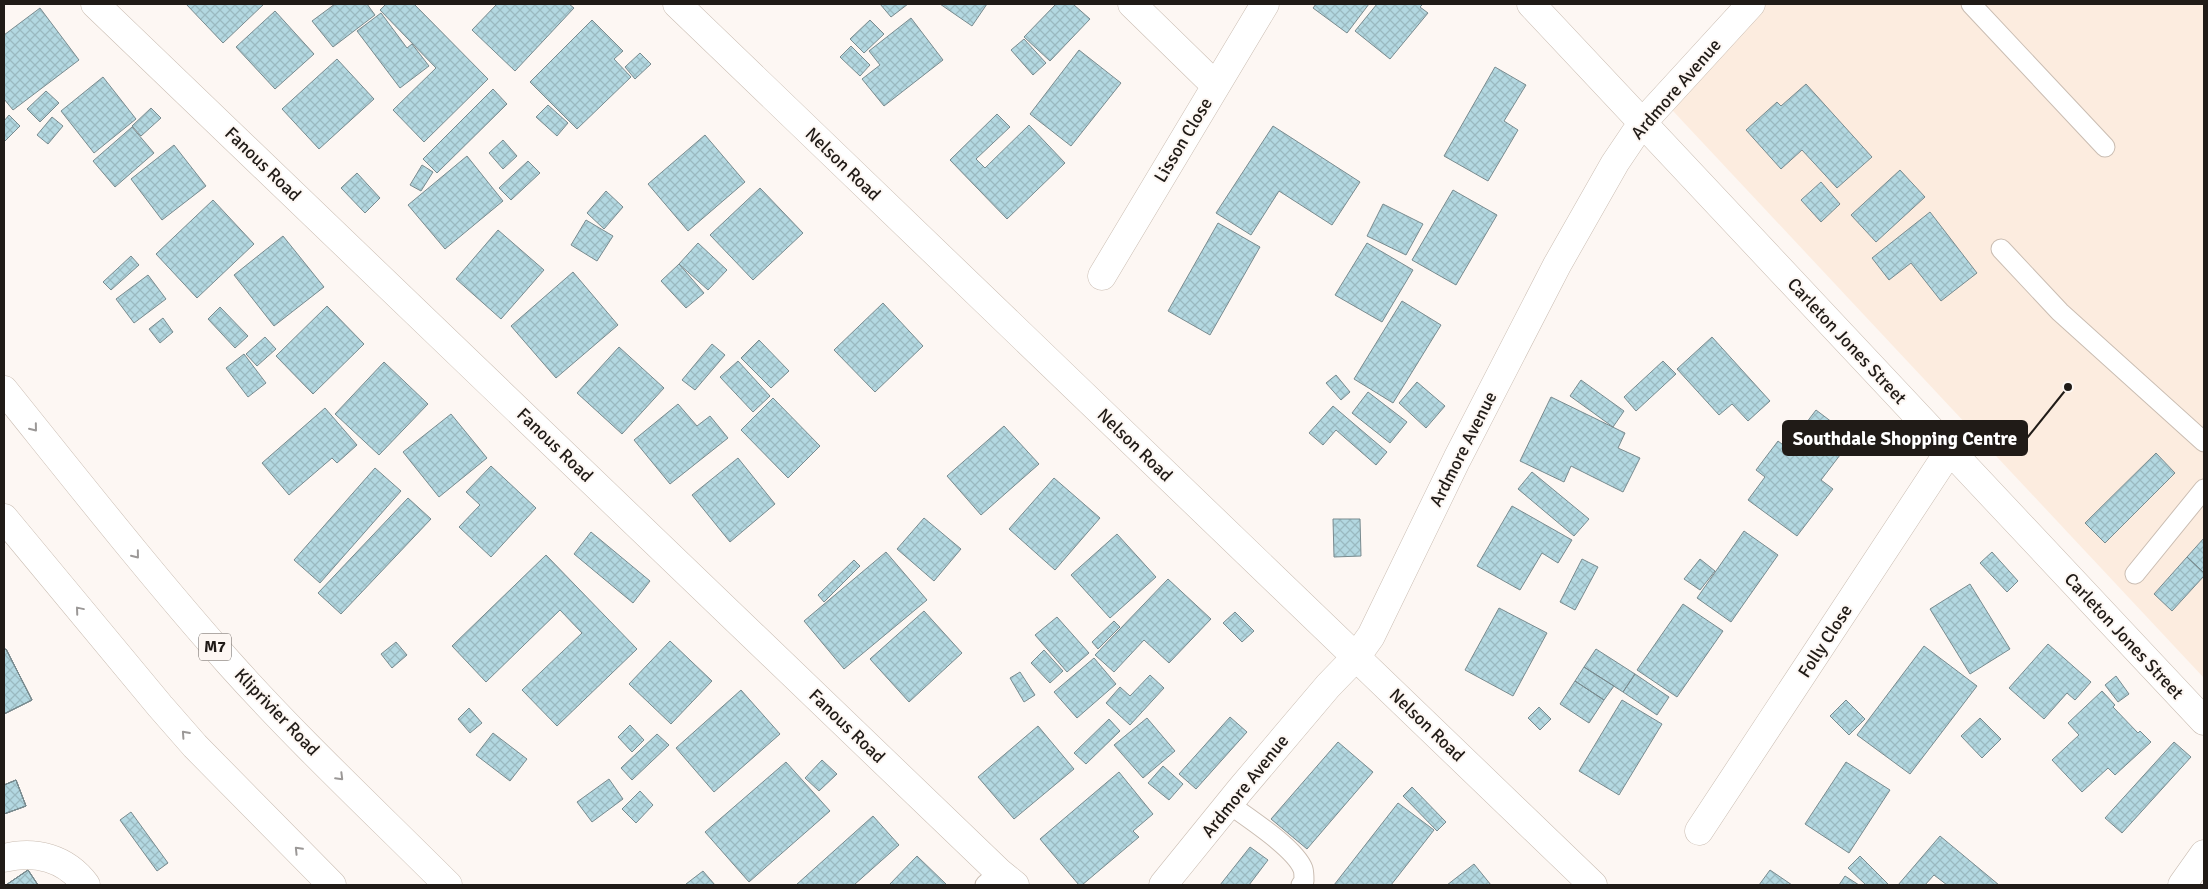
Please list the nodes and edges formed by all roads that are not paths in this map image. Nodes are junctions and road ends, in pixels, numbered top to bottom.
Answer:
1 (95, 4) edge
2 (678, 4) edge
3 (1132, 4) edge
4 (1265, 4) edge
5 (1532, 4) edge
6 (1751, 4) edge
7 (1971, 4) edge
8 (1215, 86) junction
9 (1642, 123) junction
10 (2105, 147) dead end
11 (2001, 249) dead end
12 (1102, 276) dead end
13 (4, 390) edge
14 (2204, 442) edge
15 (1950, 450) junction
16 (2204, 489) edge
17 (4, 518) edge
18 (2135, 574) dead end
19 (1356, 657) junction
20 (2204, 721) edge
21 (1229, 804) junction
22 (1700, 831) dead end
23 (2204, 854) edge
24 (4, 858) edge
25 (1000, 881) edge
26 (86, 885) edge
27 (332, 885) edge
28 (448, 885) edge
29 (1163, 885) edge
30 (1300, 885) edge
31 (1593, 885) edge
32 (2182, 885) edge

1 - 25 street, Fanous Road
2 - 19 street, Nelson Road
3 - 8 street
4 - 8 street, Lisson Close
5 - 9 street, Carleton Jones Street
6 - 9 street, Ardmore Avenue
7 - 10 lane
8 - 12 street, Lisson Close
9 - 15 street, Carleton Jones Street
9 - 19 street, Ardmore Avenue
11 - 14 lane
13 -> 28 street, Kliprivier Road / M7
15 - 20 street, Carleton Jones Street
15 - 22 street, Folly Close
16 - 18 lane
27 -> 17 street
19 - 21 street, Ardmore Avenue
19 - 31 street, Nelson Road
21 - 29 street, Ardmore Avenue
21 - 30 lane
23 - 32 street
24 - 26 street

